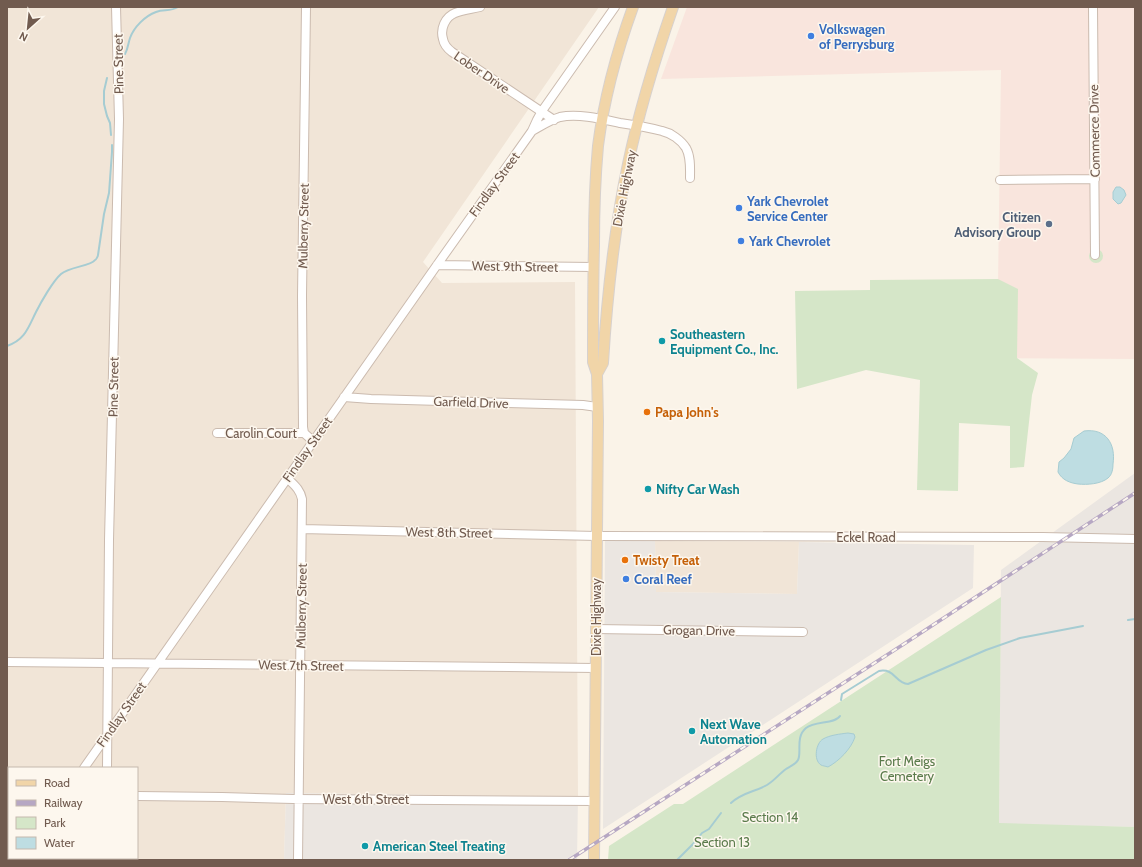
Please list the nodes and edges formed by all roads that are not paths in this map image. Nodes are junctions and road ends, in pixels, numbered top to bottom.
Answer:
1 (116, 7) edge
2 (306, 7) edge
3 (480, 7) edge
4 (615, 7) edge
5 (633, 7) edge
6 (673, 7) edge
7 (1093, 7) edge
8 (542, 112) junction
9 (554, 120) junction
10 (603, 120) junction
11 (637, 125) junction
12 (532, 131) junction
13 (690, 178) dead end
14 (1095, 179) junction
15 (1000, 180) dead end
16 (1095, 255) dead end
17 (437, 264) junction
18 (594, 267) junction
19 (597, 374) junction
20 (344, 397) junction
21 (597, 407) junction
22 (217, 433) dead end
23 (304, 433) junction
24 (313, 441) junction
25 (287, 478) junction
26 (302, 529) junction
27 (597, 536) junction
28 (1135, 539) edge
29 (596, 629) junction
30 (803, 632) dead end
31 (7, 662) edge
32 (108, 662) junction
33 (157, 663) junction
34 (300, 664) junction
35 (596, 668) junction
36 (107, 735) junction
37 (85, 767) edge
38 (107, 767) edge
39 (138, 796) edge
40 (299, 799) junction
41 (594, 801) junction
42 (298, 860) edge
43 (594, 860) edge

1 - 32 street, Pine Street
2 - 23 street, Mulberry Street
3 - 8 street, Lober Drive
4 - 8 street, Findlay Street
5 - 10 main road, Dixie Highway
6 - 11 main road, Dixie Highway
7 - 14 street, Commerce Drive
8 - 9 street, Lober Drive
8 - 12 street, Findlay Street
9 - 10 street, Findlay Street
9 - 12 street, Findlay Street
10 - 11 street, Findlay Street
10 - 18 main road, Dixie Highway
11 - 13 street, Findlay Street
11 - 19 main road, Dixie Highway
12 - 17 street, Findlay Street
14 - 15 street
14 - 16 street, Commerce Drive
17 - 18 street, West 9th Street
17 - 20 street, Findlay Street
18 - 19 main road, Dixie Highway
19 - 21 main road, Dixie Highway
20 - 21 street, Garfield Drive
20 - 24 street, Findlay Street
21 - 27 main road, Dixie Highway
22 - 23 street, Carolin Court
23 - 24 street
24 - 25 street, Findlay Street
25 - 26 street, Mulberry Street
25 - 33 street, Findlay Street
26 - 27 street, West 8th Street
26 - 34 street, Mulberry Street
27 - 28 street, Eckel Road
27 - 29 main road, Dixie Highway
29 - 30 street, Grogan Drive
29 - 35 main road, Dixie Highway
31 - 32 street, West 7th Street
32 - 33 street, West 7th Street
32 - 36 street, Pine Street
33 - 34 street, West 7th Street
33 - 36 street, Findlay Street
34 - 35 street, West 7th Street
34 - 40 street, Mulberry Street
35 - 41 main road, Dixie Highway
36 - 37 street, Findlay Street
36 - 38 street, Pine Street
39 - 40 street, West 6th Street
40 - 41 street, West 6th Street
40 - 42 street, Mulberry Street
41 - 43 main road, Dixie Highway

